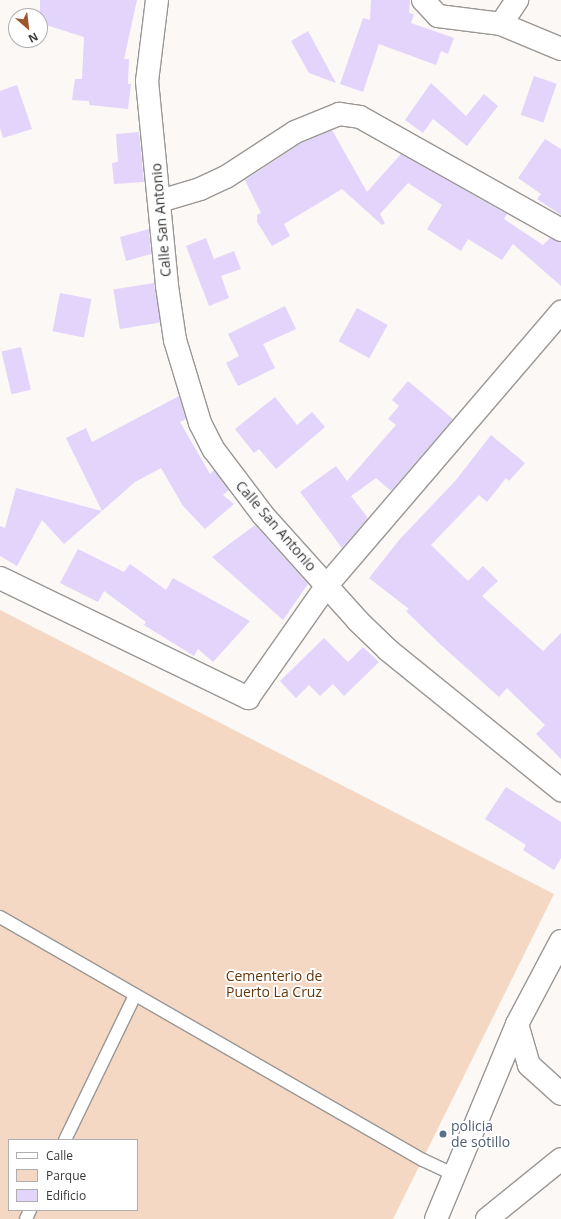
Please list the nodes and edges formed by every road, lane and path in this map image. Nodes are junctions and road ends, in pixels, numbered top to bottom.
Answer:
1 (157, 0) edge
2 (423, 0) edge
3 (517, 0) edge
4 (501, 24) junction
5 (561, 49) edge
6 (160, 201) junction
7 (561, 230) edge
8 (561, 312) edge
9 (0, 578) edge
10 (327, 585) junction
11 (561, 790) edge
12 (0, 917) edge
13 (561, 942) edge
14 (135, 995) junction
15 (517, 1024) junction
16 (561, 1094) edge
17 (65, 1139) edge
18 (561, 1158) edge
19 (453, 1174) junction
20 (436, 1219) edge
21 (487, 1219) edge

1 - 6 street, Calle San Antonio
2 - 4 street
3 - 4 street
4 - 5 street
6 - 7 street
6 - 10 street, Calle San Antonio
8 - 10 street
9 - 10 street
10 - 11 street, Calle San Antonio
12 - 14 lane
13 - 15 street
14 - 17 lane
14 - 19 lane
15 - 16 street
15 - 19 street
18 - 21 street
19 - 20 street

